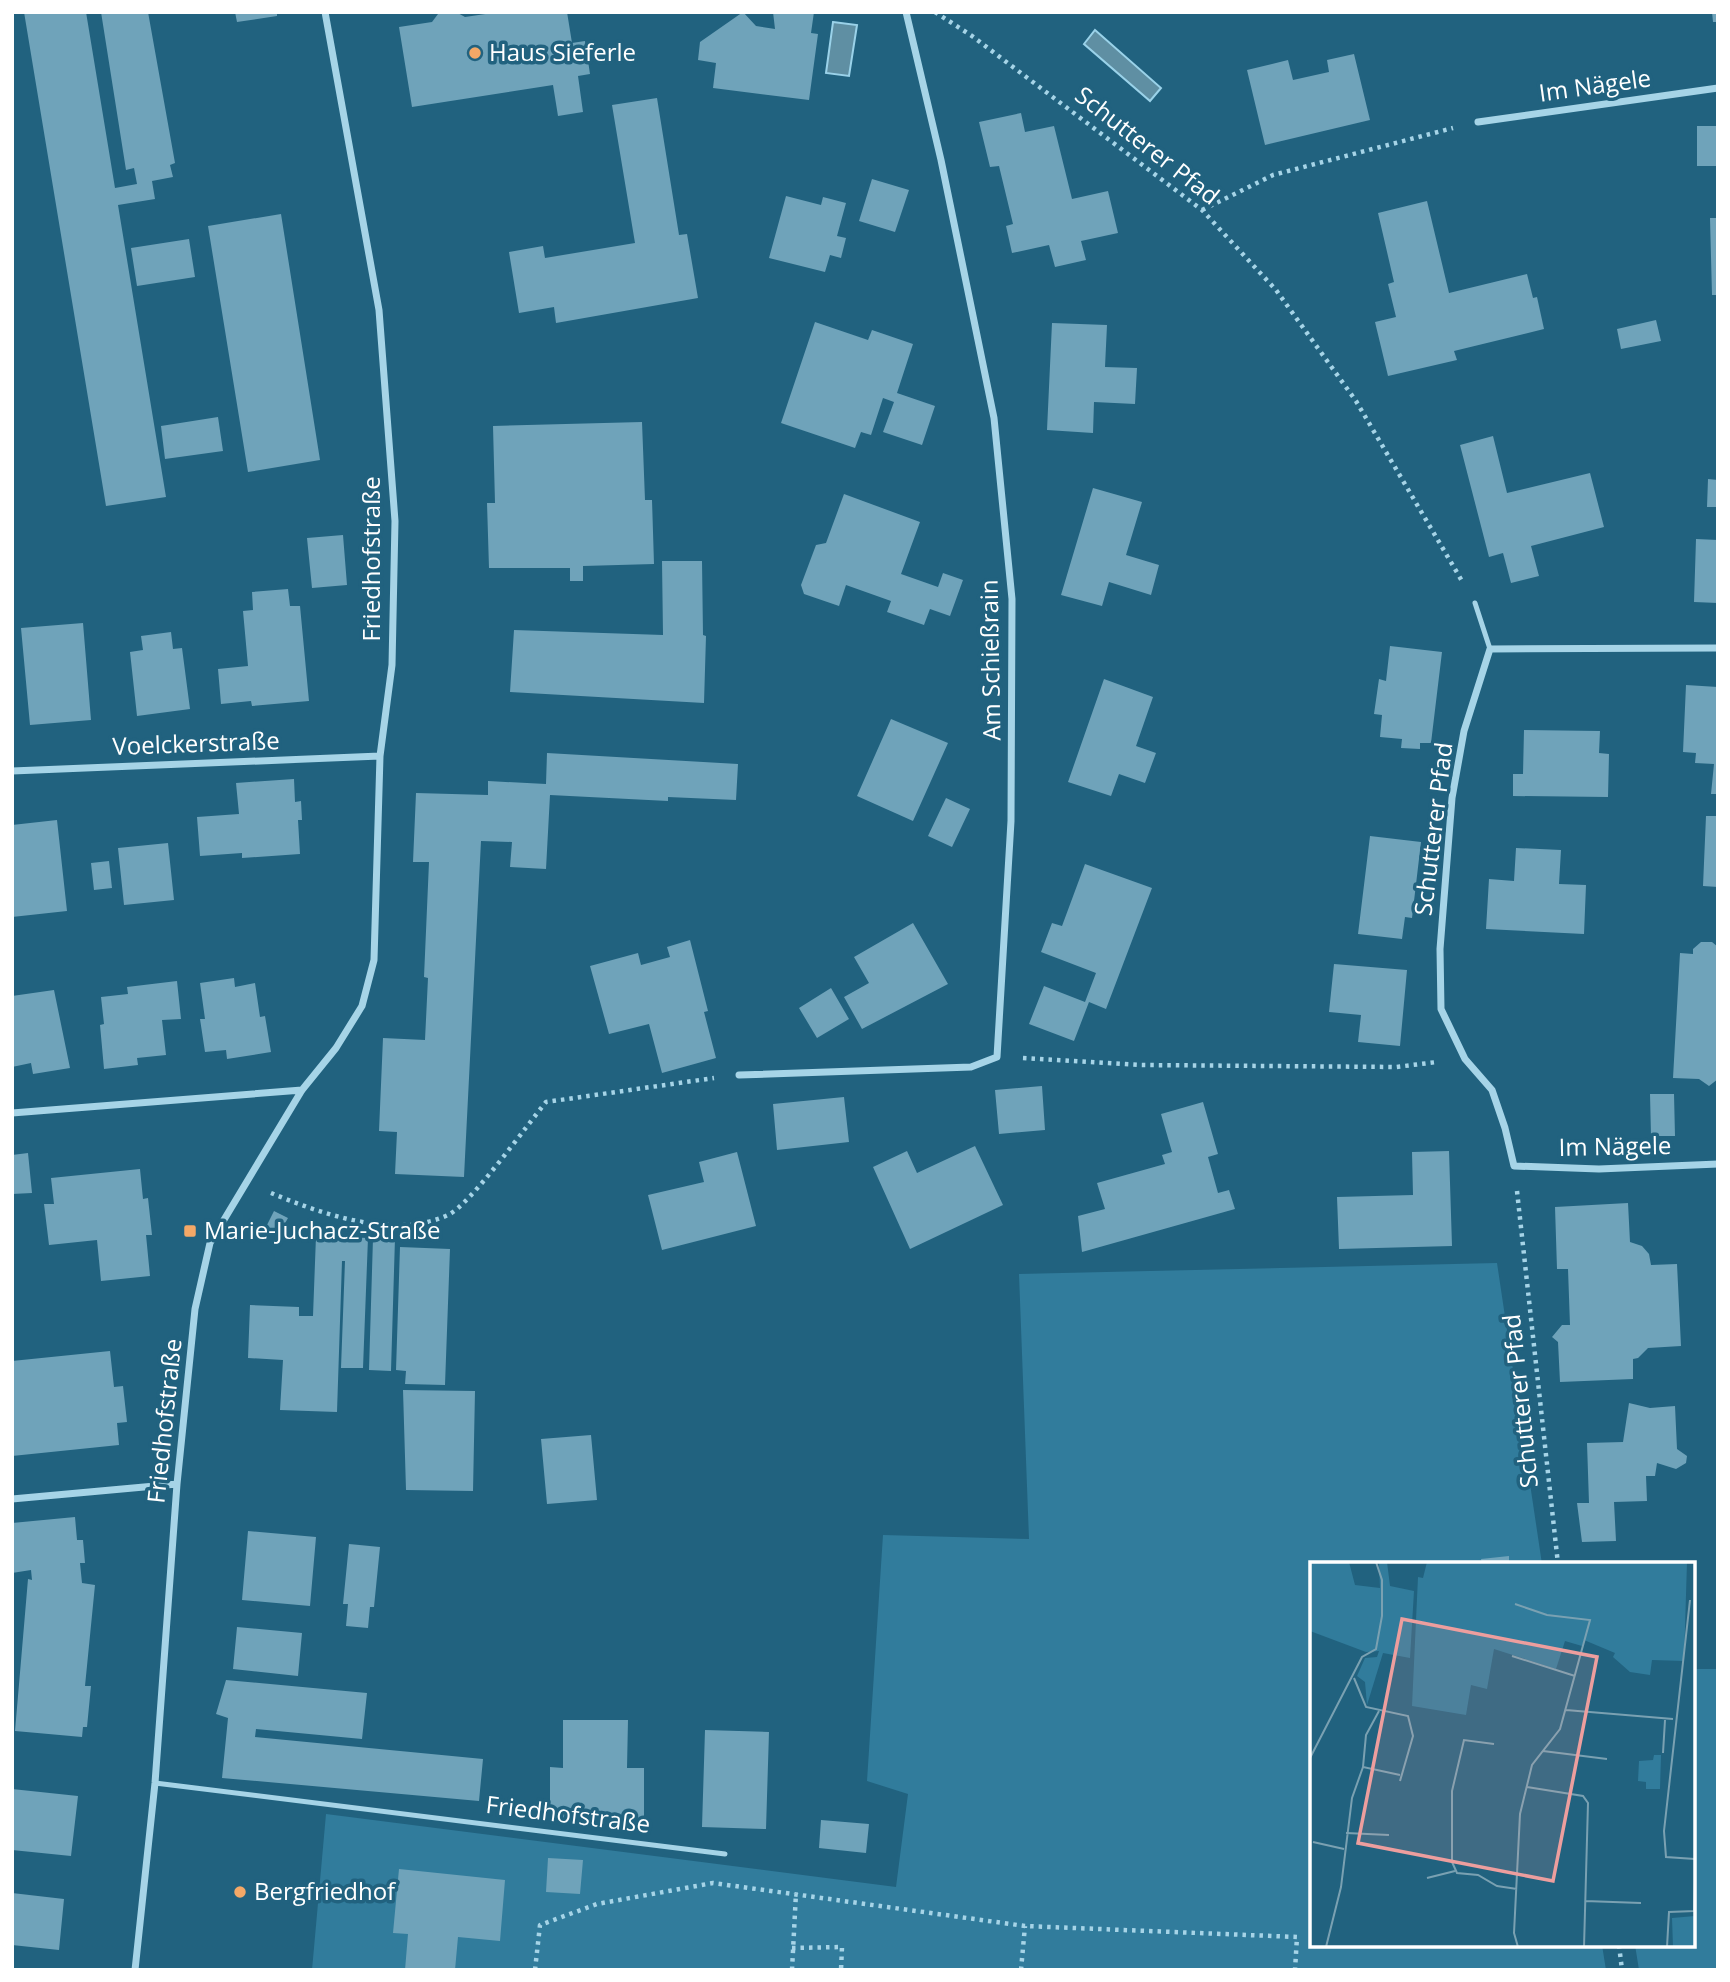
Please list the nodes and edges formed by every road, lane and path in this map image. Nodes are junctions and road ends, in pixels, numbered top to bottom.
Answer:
1 (325, 12) edge
2 (906, 12) edge
3 (935, 12) edge
4 (1718, 88) edge
5 (1478, 122) joint
6 (1202, 210) junction
7 (1475, 603) joint
8 (1718, 648) edge
9 (1490, 649) junction
10 (380, 756) junction
11 (12, 771) edge
12 (997, 1057) junction
13 (1465, 1059) junction
14 (739, 1074) joint
15 (302, 1090) junction
16 (12, 1113) edge
17 (1718, 1164) edge
18 (1514, 1166) junction
19 (245, 1182) junction
20 (177, 1484) junction
21 (12, 1499) edge
22 (1558, 1562) edge
23 (155, 1783) junction
24 (726, 1854) dead end
25 (796, 1893) junction
26 (1025, 1926) junction
27 (1619, 1947) edge
28 (792, 1948) junction
29 (135, 1970) edge
30 (535, 1970) edge
31 (792, 1970) edge
32 (841, 1970) edge
33 (1021, 1970) edge
34 (1295, 1970) edge
35 (1622, 1970) edge

1 - 10 street, Friedhofstraße
2 - 12 street, Am Schießrain
3 - 6 path, Schutterer Pfad
4 - 5 street, Im Nägele
5 - 6 path
6 - 7 path, Schutterer Pfad
7 - 9 lane
8 - 9 street
9 - 13 street, Schutterer Pfad
10 - 11 street, Voelckerstraße
10 - 15 street, Friedhofstraße
12 - 13 path
12 - 14 street
13 - 18 street, Schutterer Pfad
14 - 19 path
15 - 16 street
15 - 19 street, Friedhofstraße
17 - 18 street, Im Nägele
18 - 22 path, Schutterer Pfad
19 - 20 street, Friedhofstraße
20 - 21 street
20 - 23 street, Friedhofstraße
23 - 24 lane, Friedhofstraße
23 - 29 street, Friedhofstraße
25 - 26 path
25 - 28 path
25 - 30 path
26 - 33 path
26 - 34 path
27 - 35 path
28 - 31 path
28 - 32 path

